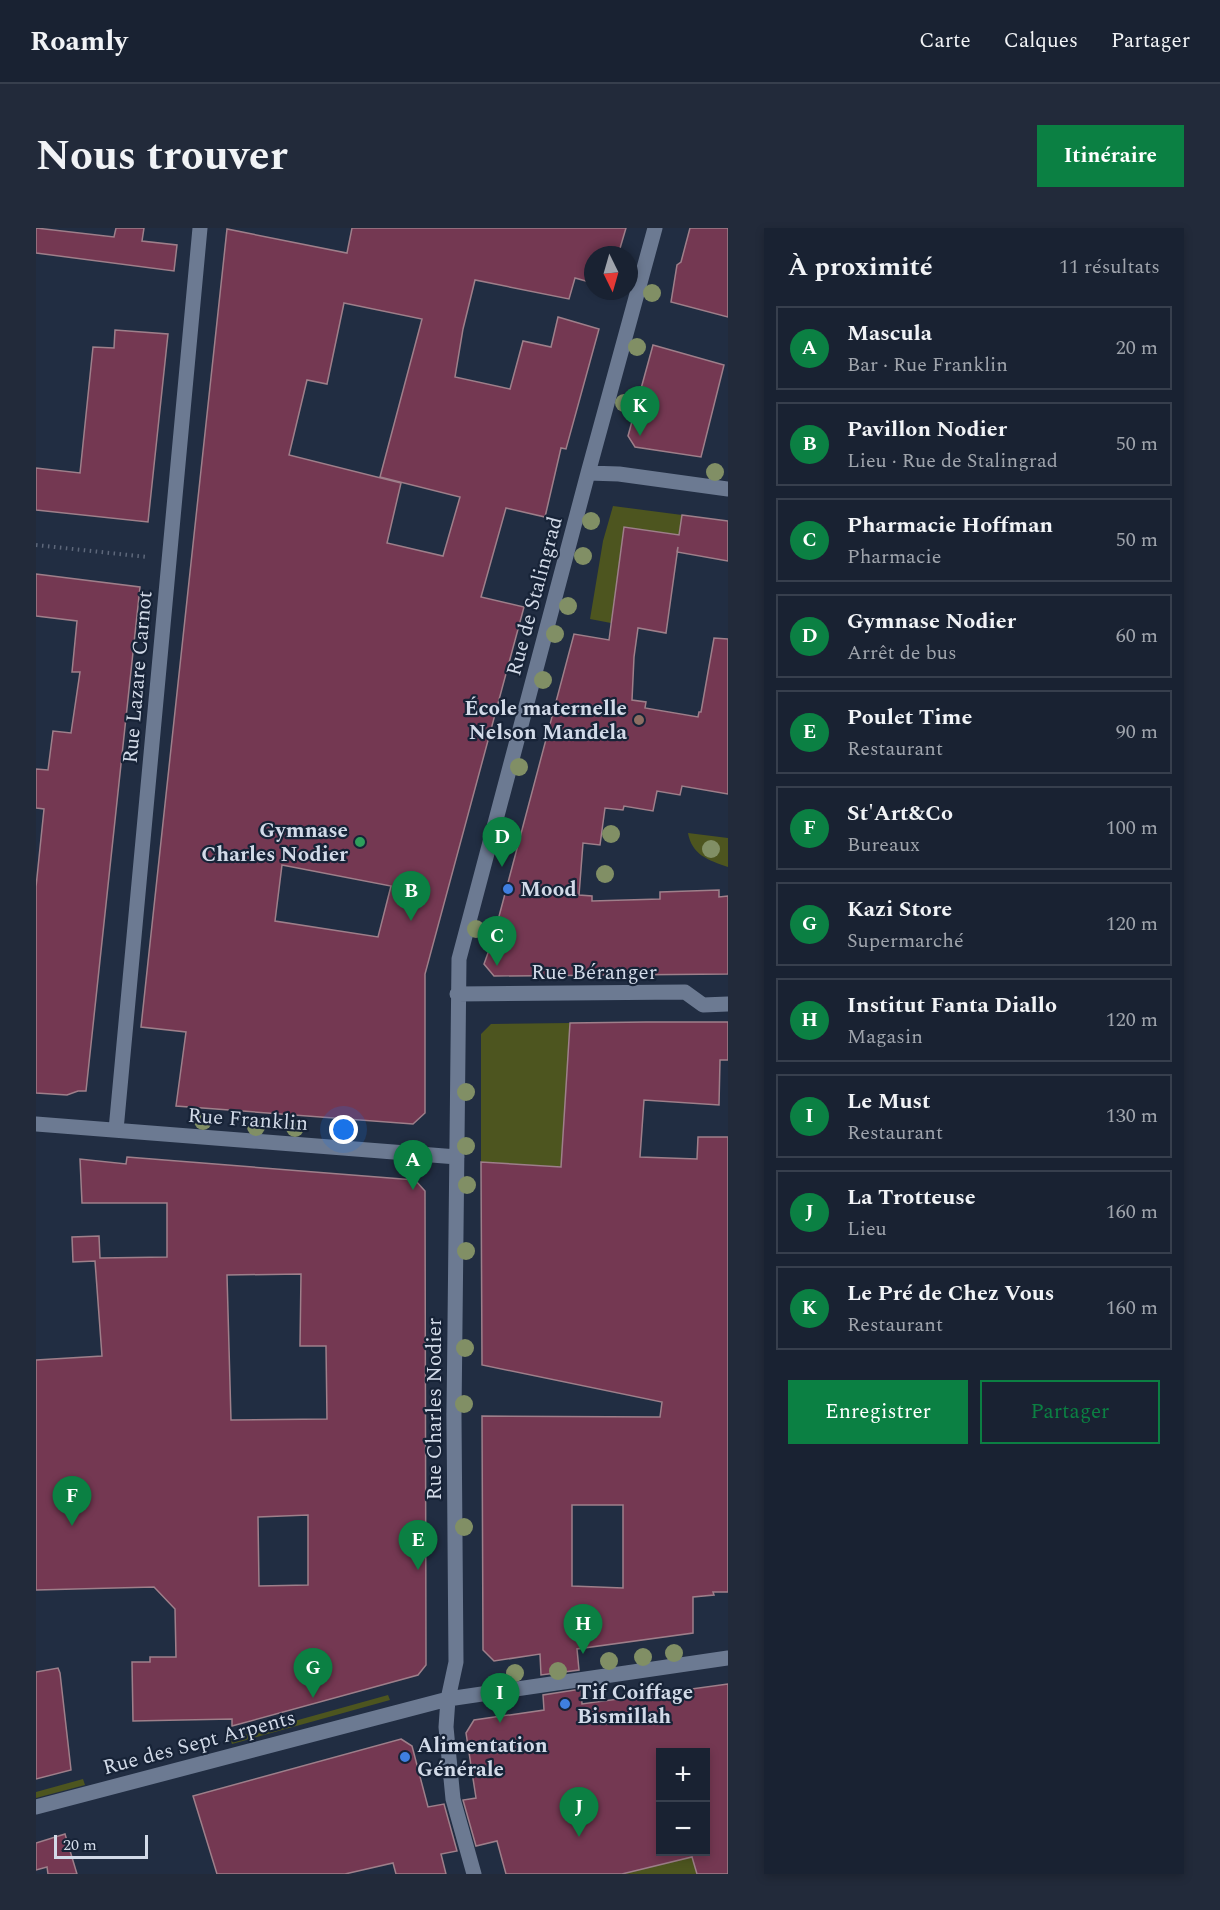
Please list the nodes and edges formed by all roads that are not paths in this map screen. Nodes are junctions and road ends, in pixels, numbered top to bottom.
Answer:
1 (200, 228) edge
2 (656, 228) edge
3 (588, 473) junction
4 (728, 489) edge
5 (457, 994) junction
6 (728, 1004) edge
7 (36, 1124) edge
8 (116, 1130) junction
9 (457, 1157) junction
10 (728, 1658) edge
11 (448, 1699) junction
12 (36, 1807) edge
13 (474, 1874) edge

1 - 8 street, Rue Lazare Carnot
2 - 3 street, Rue de Stalingrad
3 - 4 street
3 - 5 street, Rue de Stalingrad
5 - 6 street, Rue Béranger
5 - 9 street, Rue de Stalingrad
7 - 8 street, Rue Franklin
8 - 9 street, Rue Franklin
9 - 11 street, Rue Charles Nodier
10 - 11 street, Rue des Sept Arpents
11 - 12 street, Rue des Sept Arpents
11 - 13 street, Rue Charles Nodier

